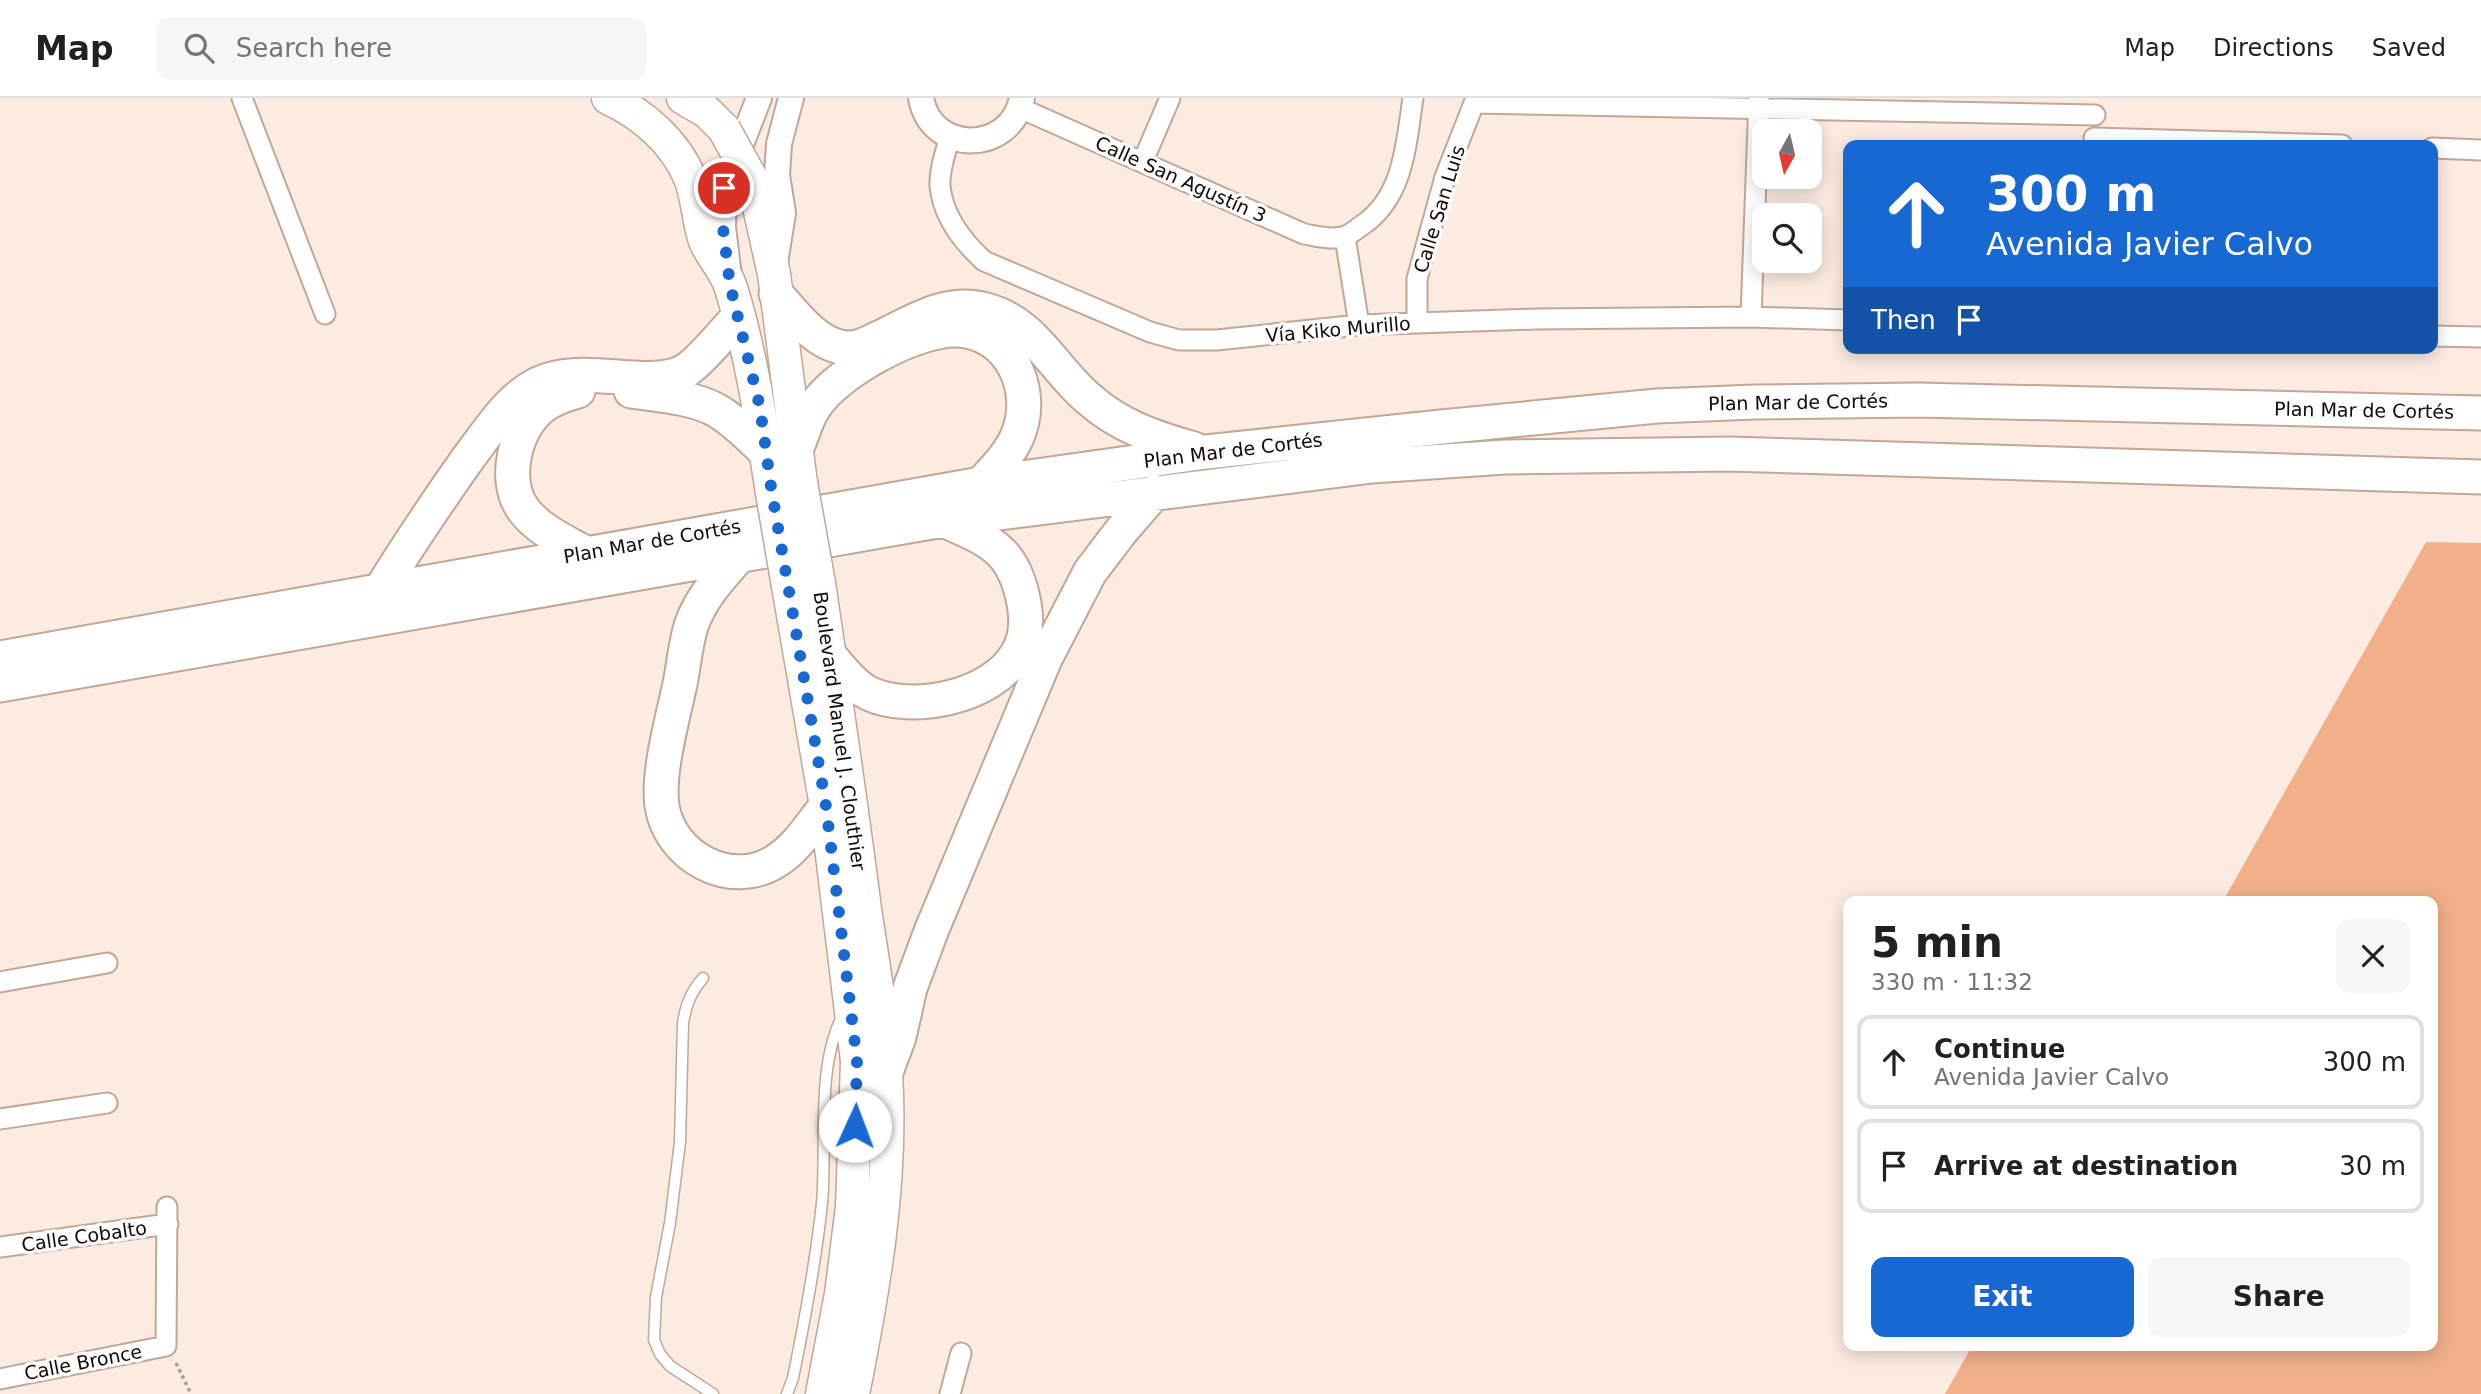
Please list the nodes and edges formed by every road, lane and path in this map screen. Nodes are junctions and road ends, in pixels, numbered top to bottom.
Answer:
1 (242, 98) edge
2 (608, 98) edge
3 (683, 98) edge
4 (759, 98) edge
5 (791, 98) edge
6 (921, 98) edge
7 (1170, 98) edge
8 (1413, 98) edge
9 (1475, 101) edge
10 (1021, 103) edge
11 (1759, 103) edge
12 (2095, 107) edge
13 (950, 136) junction
14 (2094, 140) edge
15 (2438, 148) edge
16 (2481, 150) edge
17 (1143, 161) junction
18 (1345, 237) junction
19 (775, 284) junction
20 (730, 285) junction
21 (325, 314) dead end
22 (738, 317) junction
23 (1751, 317) junction
24 (1843, 320) edge
25 (1417, 323) junction
26 (1359, 325) junction
27 (2438, 336) edge
28 (2481, 337) edge
29 (2481, 413) edge
30 (798, 445) junction
31 (766, 452) junction
32 (1206, 452) junction
33 (2481, 477) edge
34 (981, 484) junction
35 (786, 485) junction
36 (1155, 492) junction
37 (943, 520) junction
38 (585, 553) junction
39 (739, 556) junction
40 (380, 591) junction
41 (830, 656) junction
42 (0, 659) edge
43 (0, 684) edge
44 (826, 806) junction
45 (107, 963) dead end
46 (703, 978) dead end
47 (0, 982) edge
48 (850, 1001) junction
49 (886, 1072) junction
50 (107, 1103) dead end
51 (0, 1119) edge
52 (0, 1247) edge
53 (166, 1346) junction
54 (961, 1353) dead end
55 (7, 1383) edge
56 (191, 1394) edge
57 (713, 1394) edge
58 (787, 1394) edge
59 (822, 1394) edge
60 (853, 1394) edge
61 (950, 1394) edge

1 - 21 street
2 - 20 main road, Boulevard Manuel J. Clouthier
3 - 19 main road, Boulevard Manuel J. Clouthier, bridge
4 - 20 street
5 - 19 street
6 - 13 street
7 - 17 street
8 - 18 street
9 - 11 street
9 - 25 street, Calle San Luis
10 - 13 street
10 - 17 street, Calle San Agustín 3
11 - 12 street
11 - 23 street
12 - 14 street
13 - 26 street, Vía Kiko Murillo
15 - 16 street
17 - 18 street, Calle San Agustín 3
18 - 26 street
19 - 30 main road, Boulevard Manuel J. Clouthier
19 - 32 highway
20 - 22 main road, Boulevard Manuel J. Clouthier
22 - 31 main road, Boulevard Manuel J. Clouthier
22 - 40 highway
23 - 24 street, Vía Kiko Murillo
23 - 25 street, Vía Kiko Murillo
25 - 26 street, Vía Kiko Murillo
27 - 28 street
29 - 32 highway, Plan Mar de Cortés
30 - 34 highway
30 - 35 main road, Boulevard Manuel J. Clouthier
31 - 35 main road, Boulevard Manuel J. Clouthier
31 - 38 highway
32 - 34 highway, Plan Mar de Cortés
33 - 36 highway, Plan Mar de Cortés
34 - 38 highway, Plan Mar de Cortés
35 - 41 main road, Boulevard Manuel J. Clouthier, bridge
35 - 44 main road, Boulevard Manuel J. Clouthier, bridge
36 - 37 highway, Plan Mar de Cortés
36 - 49 highway
37 - 39 highway, Plan Mar de Cortés
37 - 41 highway
38 - 40 highway, Plan Mar de Cortés
39 - 43 highway, Plan Mar de Cortés
39 - 44 highway
40 - 42 highway, Plan Mar de Cortés
41 - 49 main road, Boulevard Manuel J. Clouthier
44 - 48 main road, Boulevard Manuel J. Clouthier
45 - 47 street
46 - 57 lane
48 - 58 lane
48 - 59 main road, Boulevard Manuel J. Clouthier
49 - 60 main road, Boulevard Manuel J. Clouthier
50 - 51 street
52 - 53 street, Calle Cobalto
53 - 55 street, Calle Bronce
53 - 56 path
54 - 61 street

